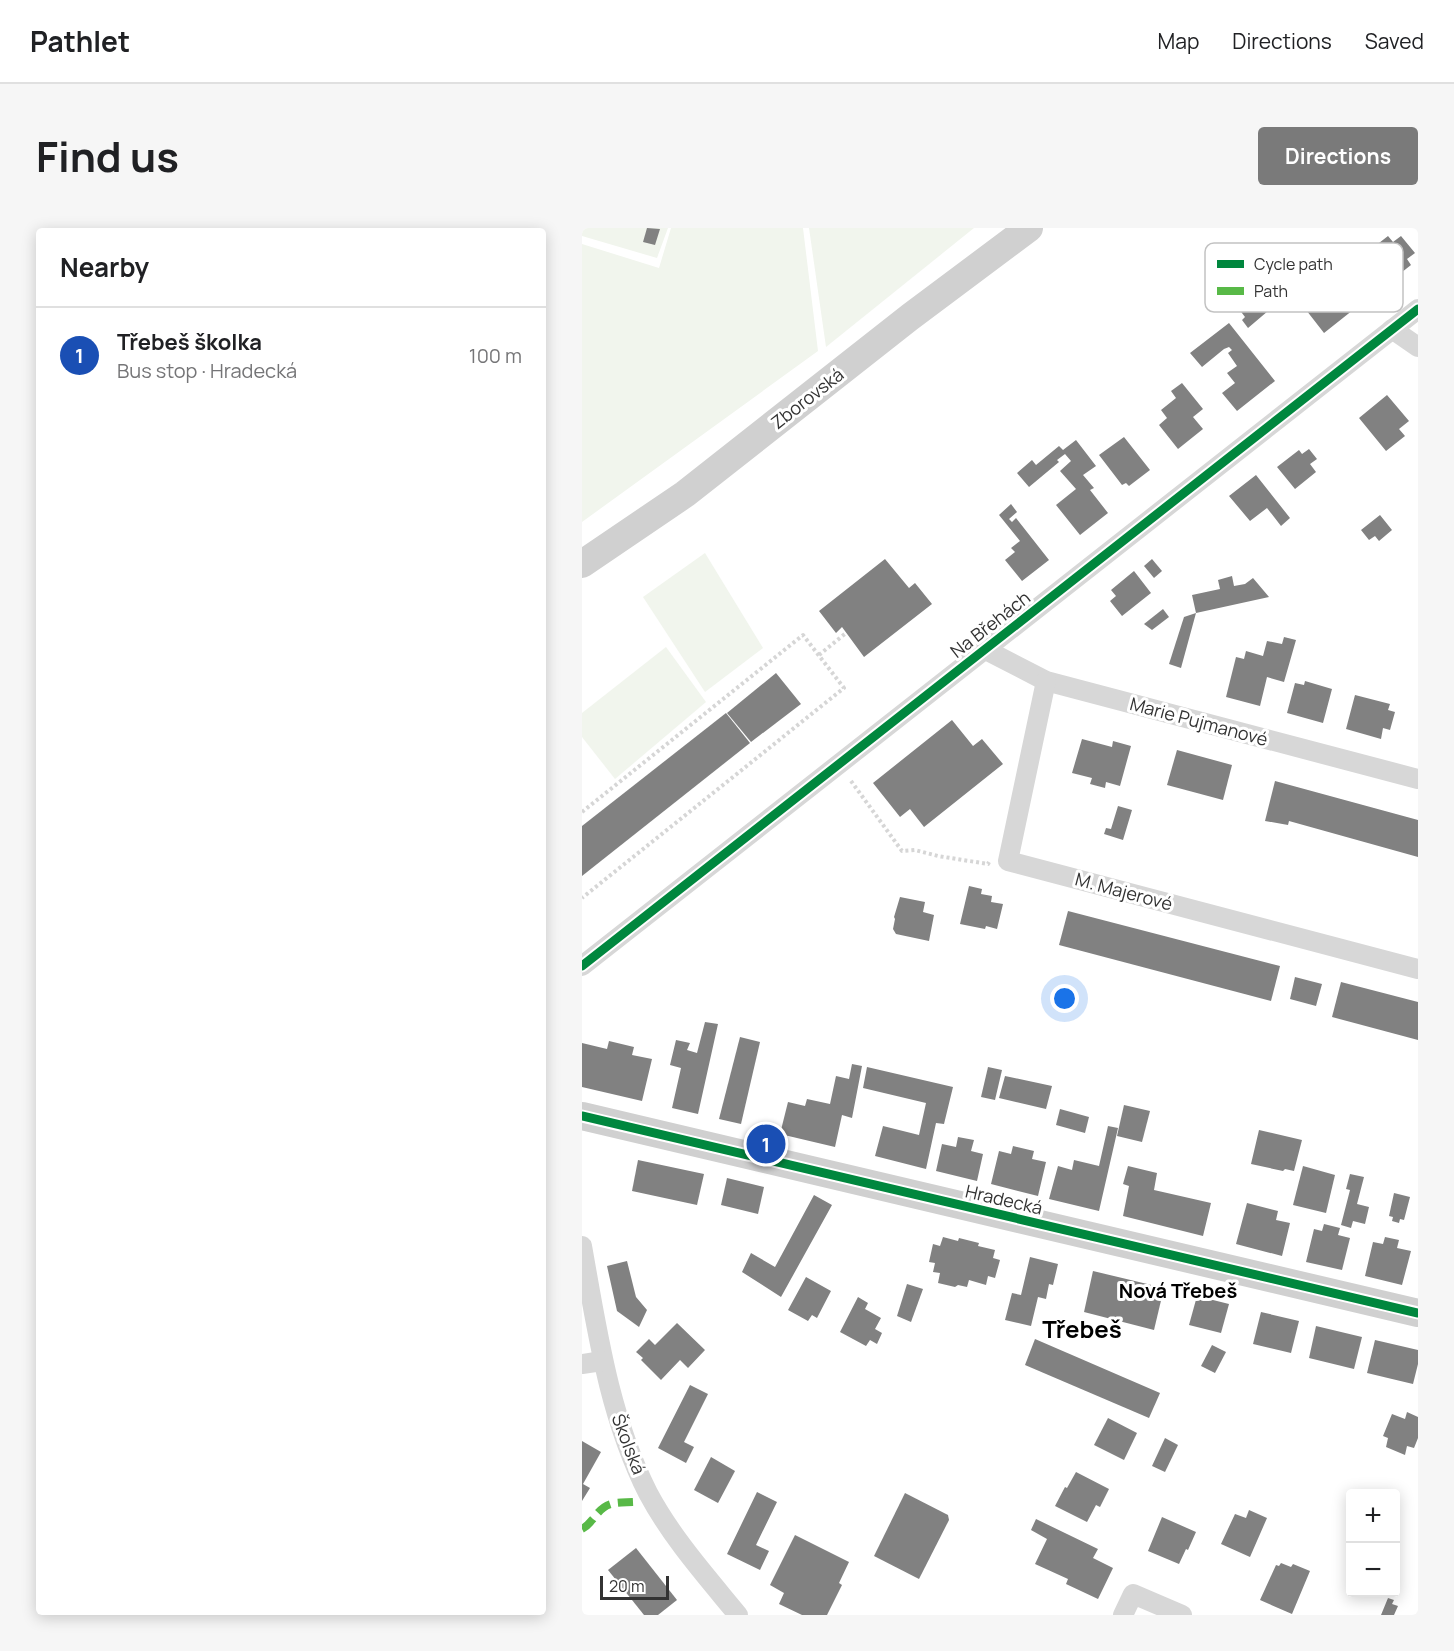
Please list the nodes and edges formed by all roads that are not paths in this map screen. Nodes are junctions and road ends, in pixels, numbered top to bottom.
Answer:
1 (1029, 228) edge
2 (1418, 309) edge
3 (1392, 329) junction
4 (1418, 347) edge
5 (582, 564) edge
6 (984, 649) junction
7 (1046, 681) junction
8 (1418, 779) edge
9 (582, 966) edge
10 (1418, 969) edge
11 (582, 1116) edge
12 (582, 1246) edge
13 (1418, 1313) edge
14 (602, 1361) junction
15 (582, 1364) edge
16 (738, 1615) edge
17 (1123, 1615) edge
18 (1182, 1615) edge

1 - 5 street, Zborovská
2 - 3 street, Na Břehách
3 - 4 street
3 - 6 street, Na Břehách
6 - 7 street, Marie Pujmanové
6 - 9 street, Na Břehách
7 - 8 street, Marie Pujmanové
7 - 10 street, M. Majerové
11 - 13 street, Hradecká
12 - 14 street, Školská
14 - 15 street
14 - 16 street, Školská
17 - 18 street

